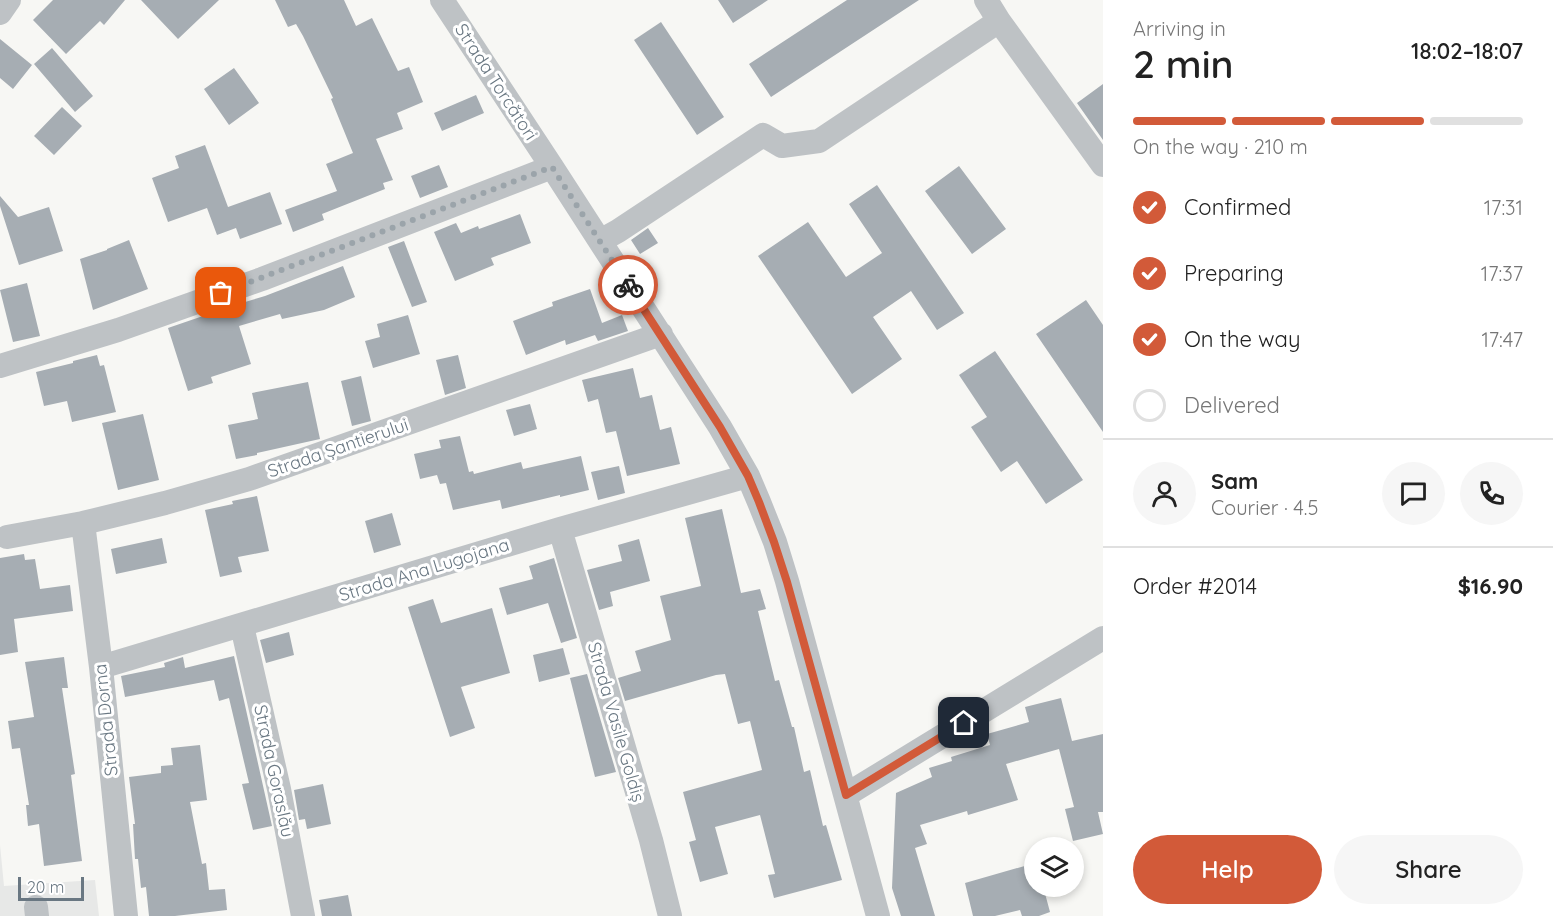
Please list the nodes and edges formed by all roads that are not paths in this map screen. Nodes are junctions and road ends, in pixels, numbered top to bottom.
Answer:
1 (9, 0) edge
2 (442, 0) edge
3 (986, 0) edge
4 (0, 13) edge
5 (999, 21) junction
6 (1103, 165) edge
7 (552, 167) junction
8 (600, 241) junction
9 (661, 334) junction
10 (0, 366) edge
11 (748, 476) junction
12 (83, 523) junction
13 (560, 529) junction
14 (8, 537) dead end
15 (242, 626) junction
16 (1103, 638) edge
17 (101, 667) junction
18 (846, 795) junction
19 (126, 916) edge
20 (303, 916) edge
21 (670, 916) edge
22 (878, 916) edge

1 - 4 street
2 - 7 street, Strada Torcători
3 - 5 street
5 - 6 street
5 - 8 street
7 - 8 street, Strada Torcători
7 - 10 street
8 - 9 street, Strada Torcători
9 - 11 street, Strada Torcători
9 - 12 street, Strada Șantierului
11 - 13 street, Strada Ana Lugojana
11 - 18 street, Strada Torcători
12 - 14 street, Strada Șantierului
12 - 17 street, Strada Dorna
13 - 15 street, Strada Ana Lugojana
13 - 21 street, Strada Vasile Goldiș
15 - 17 street, Strada Ana Lugojana
15 - 20 street, Strada Goraslău
16 - 18 street
17 - 19 street, Strada Dorna
18 - 22 street, Strada Torcători

